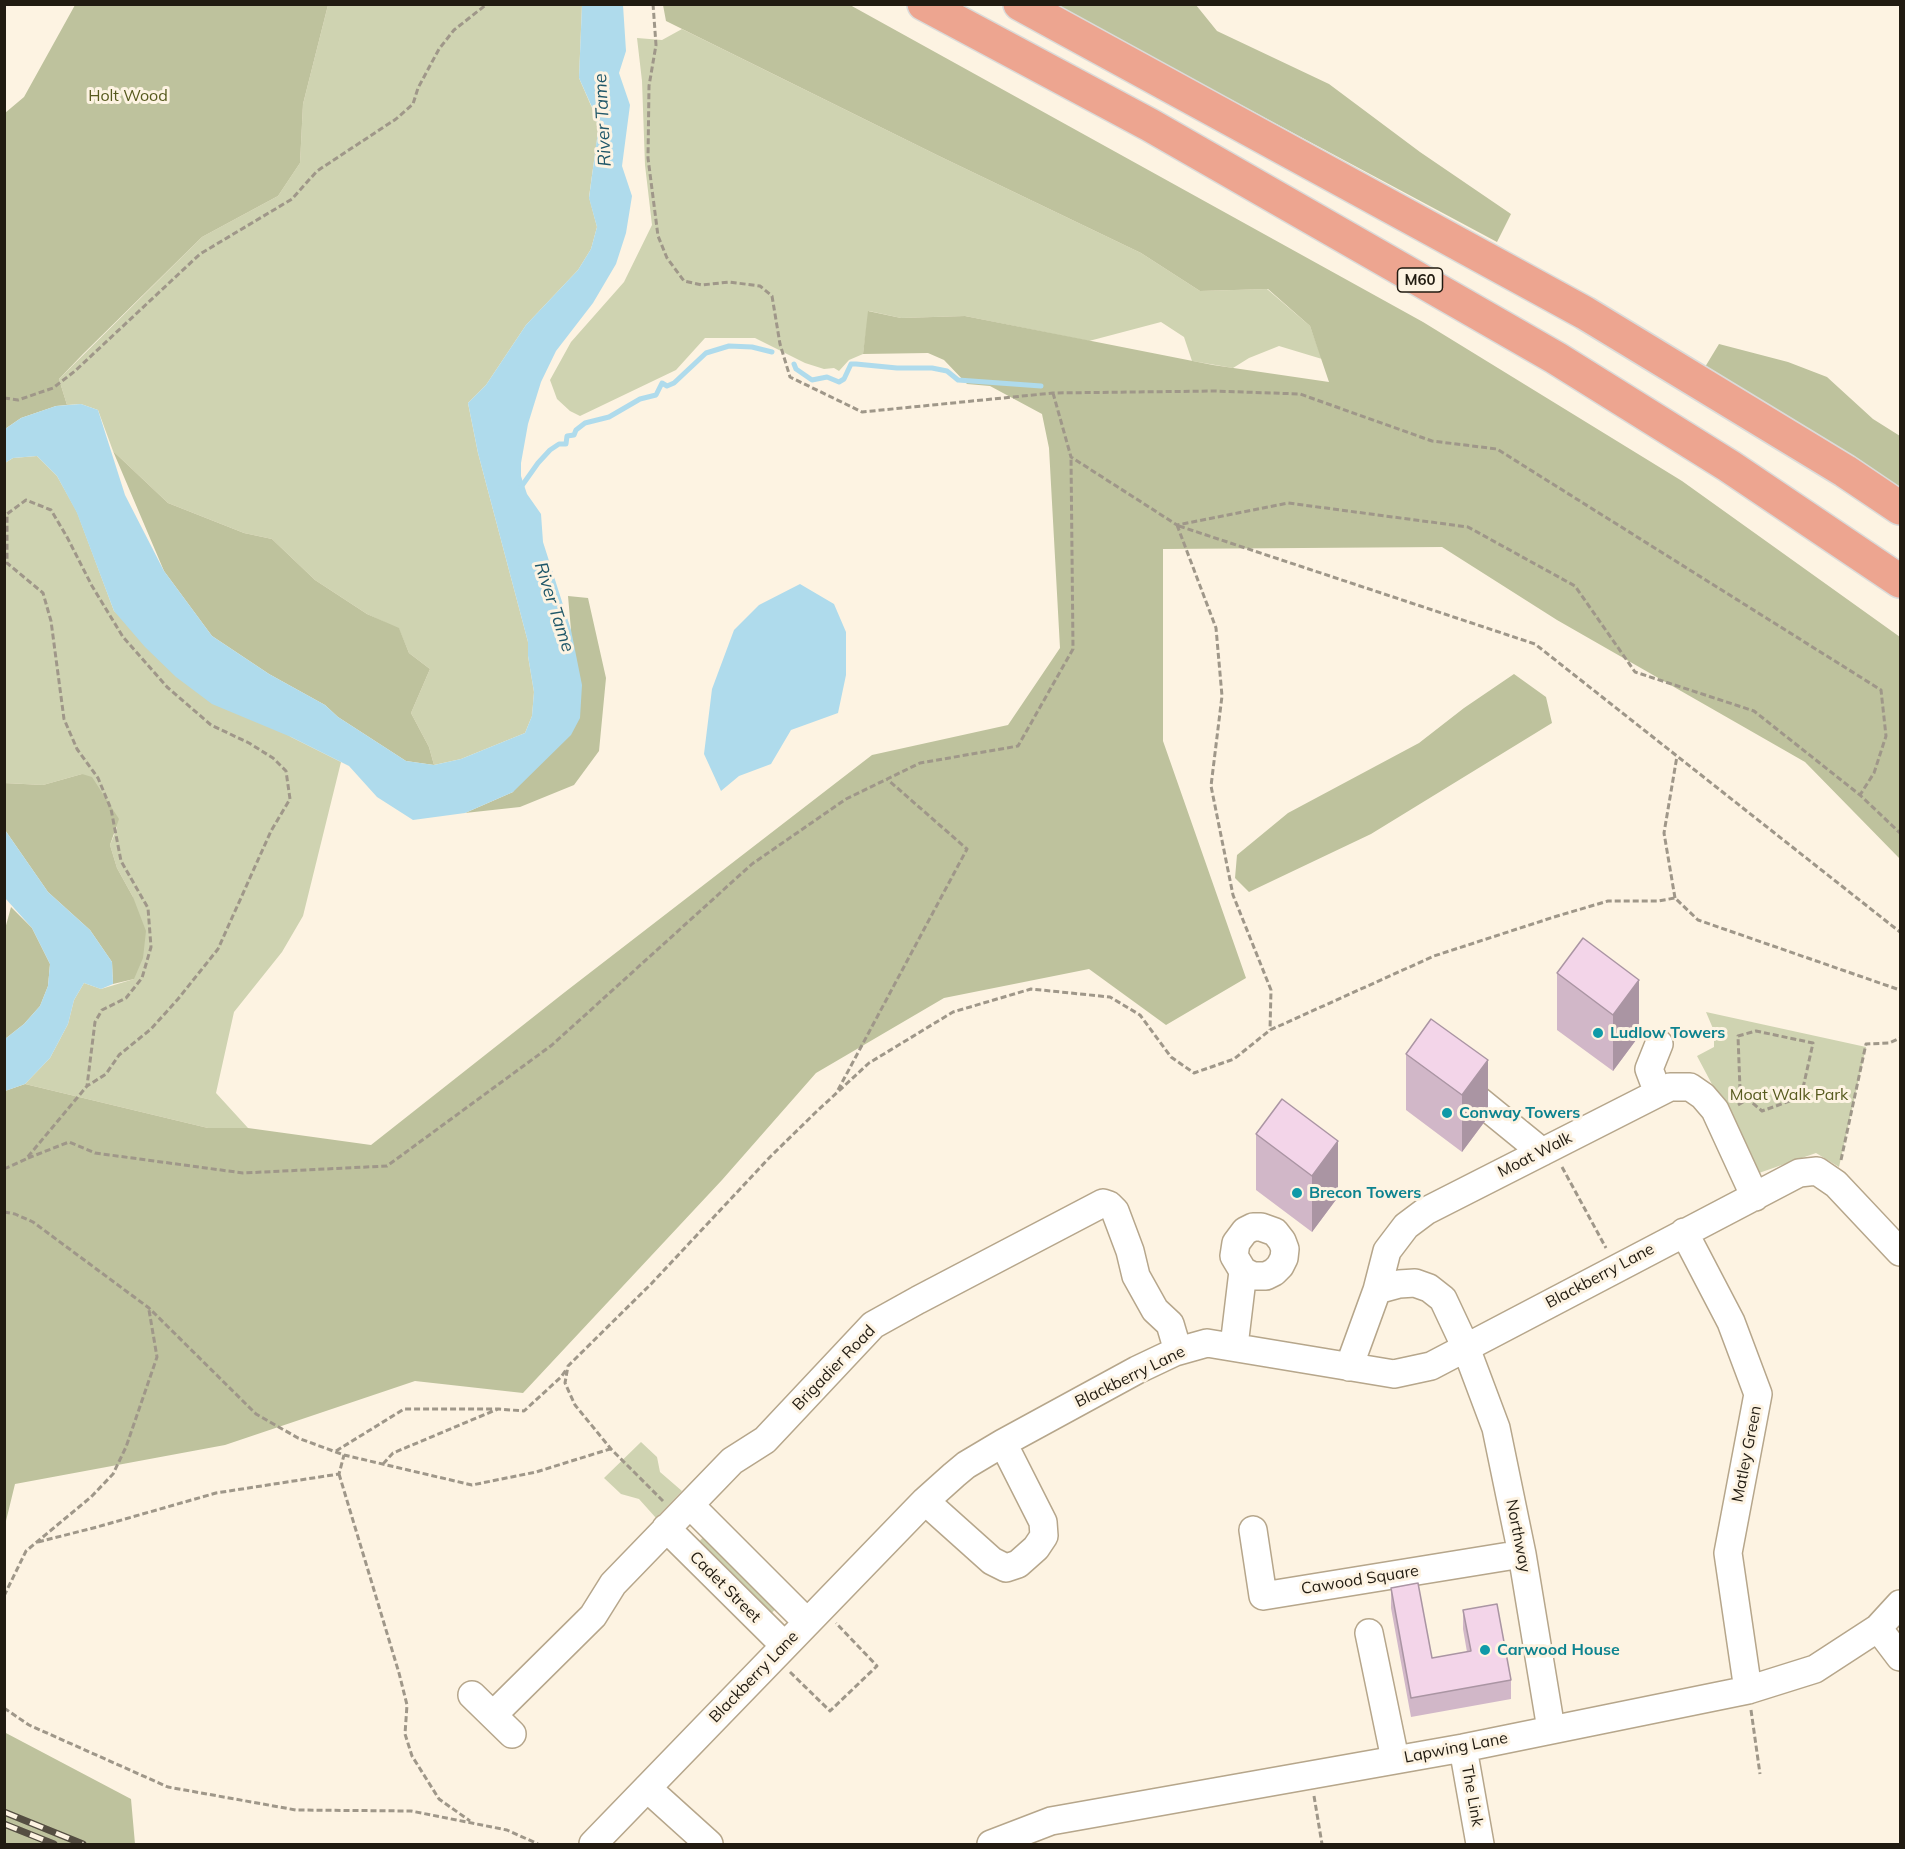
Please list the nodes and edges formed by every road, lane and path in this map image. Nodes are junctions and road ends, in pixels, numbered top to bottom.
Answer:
1 (487, 4) edge
2 (653, 4) edge
3 (924, 4) edge
4 (1020, 4) edge
5 (1053, 393) junction
6 (4, 398) edge
7 (1071, 457) junction
8 (1900, 508) edge
9 (1177, 525) junction
10 (1900, 581) edge
11 (1677, 756) junction
12 (888, 779) junction
13 (1860, 795) junction
14 (1900, 833) edge
15 (1675, 898) junction
16 (1900, 932) edge
17 (1900, 990) edge
18 (1270, 1030) junction
19 (1900, 1038) edge
20 (1659, 1044) dead end
21 (1453, 1080) edge
22 (87, 1086) junction
23 (836, 1093) junction
24 (1658, 1093) junction
25 (1748, 1099) junction
26 (1718, 1116) junction
27 (1547, 1149) junction
28 (26, 1159) junction
29 (4, 1169) edge
30 (1836, 1184) junction
31 (1755, 1197) junction
32 (4, 1212) edge
33 (1684, 1232) junction
34 (1900, 1252) edge
35 (1617, 1268) junction
36 (1243, 1271) dead end
37 (1377, 1290) junction
38 (149, 1308) junction
39 (1234, 1346) junction
40 (1466, 1348) junction
41 (1178, 1351) junction
42 (1349, 1367) junction
43 (566, 1370) dead end
44 (500, 1409) junction
45 (1003, 1443) junction
46 (611, 1449) junction
47 (336, 1451) junction
48 (344, 1455) junction
49 (383, 1464) junction
50 (339, 1474) junction
51 (925, 1501) junction
52 (678, 1516) junction
53 (1253, 1530) dead end
54 (37, 1542) junction
55 (1522, 1554) junction
56 (4, 1596) edge
57 (1900, 1604) edge
58 (814, 1615) junction
59 (1878, 1628) junction
60 (1369, 1633) dead end
61 (779, 1651) junction
62 (1900, 1657) edge
63 (1748, 1690) junction
64 (472, 1695) dead end
65 (4, 1707) edge
66 (1551, 1729) junction
67 (1463, 1748) junction
68 (1395, 1759) junction
69 (1311, 1773) junction
70 (1760, 1774) dead end
71 (647, 1788) junction
72 (472, 1823) junction
73 (538, 1845) edge
74 (593, 1845) edge
75 (709, 1845) edge
76 (991, 1845) edge
77 (1322, 1845) edge
78 (1480, 1845) edge

1 - 6 path
2 - 5 path
3 - 10 highway, M60
4 - 8 highway
5 - 7 path
5 - 13 path
7 - 9 path
7 - 12 path
9 - 11 path
9 - 13 path
9 - 18 path
11 - 15 path
11 - 16 path
12 - 23 path
12 - 28 path
13 - 14 path
15 - 17 path
15 - 18 path
18 - 23 path
19 - 30 path
20 - 24 street
21 - 27 street
22 - 22 path
22 - 28 path
23 - 46 path
24 - 26 street, Moat Walk
24 - 27 street, Moat Walk
25 - 25 path
25 - 26 path
26 - 31 street, Moat Walk
27 - 35 path
27 - 37 street, Moat Walk
28 - 29 path
30 - 31 street, Blackberry Lane
30 - 34 street, Blackberry Lane
31 - 33 street, Blackberry Lane
32 - 38 path
33 - 35 street, Blackberry Lane
33 - 63 street, Matley Green
35 - 40 street, Blackberry Lane
36 - 39 street
37 - 40 street, Northway
37 - 42 street, Moat Walk
38 - 47 path
38 - 54 path
39 - 41 street, Blackberry Lane
39 - 42 street, Blackberry Lane
40 - 42 street, Blackberry Lane
40 - 55 street, Northway
41 - 45 street, Blackberry Lane
41 - 52 street, Brigadier Road
43 - 44 path
44 - 47 path
44 - 49 path
45 - 51 street, Blackberry Lane
45 - 51 street
46 - 49 path
46 - 52 path
47 - 48 path
48 - 49 path
48 - 50 path
50 - 54 path
50 - 72 path
51 - 58 street, Blackberry Lane
52 - 58 street, Cadet Street
52 - 61 street, Cadet Street
52 - 64 street, Brigadier Road
53 - 55 street, Cawood Square
54 - 56 path
55 - 66 street, Northway
57 - 59 street, Lapwing Lane
58 - 61 street, Blackberry Lane
58 - 61 path
59 - 62 street
59 - 63 street, Lapwing Lane
60 - 68 street
61 - 71 street, Blackberry Lane
63 - 66 street, Lapwing Lane
63 - 70 path
65 - 72 path
66 - 67 street, Lapwing Lane
67 - 68 street, Lapwing Lane
67 - 78 street, The Link
68 - 69 street, Lapwing Lane
69 - 76 street, Lapwing Lane
69 - 77 path
71 - 74 street, Blackberry Lane
71 - 75 street
72 - 73 path

